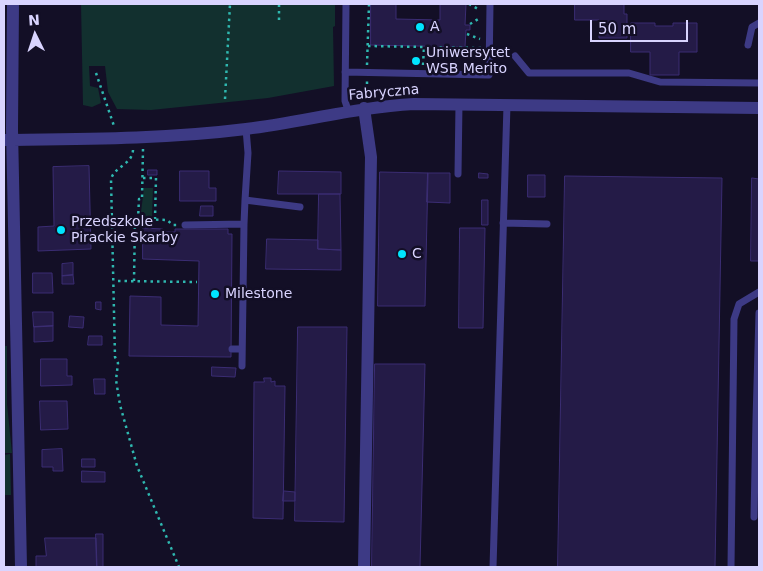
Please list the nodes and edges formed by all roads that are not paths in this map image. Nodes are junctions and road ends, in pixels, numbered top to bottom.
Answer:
1 (13, 4) edge
2 (346, 4) edge
3 (490, 4) edge
4 (759, 22) edge
5 (748, 44) dead end
6 (516, 56) dead end
7 (8, 59) edge
8 (345, 72) junction
9 (759, 83) edge
10 (365, 103) junction
11 (459, 104) junction
12 (507, 105) junction
13 (759, 108) edge
14 (348, 110) junction
15 (246, 129) junction
16 (8, 140) edge
17 (458, 174) dead end
18 (245, 200) junction
19 (300, 207) dead end
20 (503, 222) junction
21 (244, 224) junction
22 (547, 224) dead end
23 (185, 225) road end
24 (759, 292) edge
25 (759, 313) edge
26 (10, 328) edge
27 (232, 349) dead end
28 (242, 349) junction
29 (242, 366) dead end
30 (758, 420) edge
31 (754, 516) dead end
32 (21, 567) edge
33 (364, 567) edge
34 (493, 567) edge
35 (731, 567) edge

1 - 7 street
2 - 8 lane
3 - 8 lane
4 - 5 lane
6 - 9 lane
7 - 16 street
8 - 14 lane
10 - 11 street, Fabryczna
10 - 14 street, Fabryczna
10 - 33 street
11 - 12 street, Fabryczna
11 - 17 lane
12 - 13 street, Fabryczna
12 - 20 lane
14 - 15 street, Fabryczna
15 - 16 street, Fabryczna
15 - 18 lane
16 - 26 street
18 - 19 lane
18 - 21 lane
20 - 22 lane
20 - 34 lane
21 - 23 lane
21 - 28 lane
24 - 35 lane
25 - 30 lane
26 - 32 street
27 - 28 lane
28 - 29 lane
30 - 31 lane

